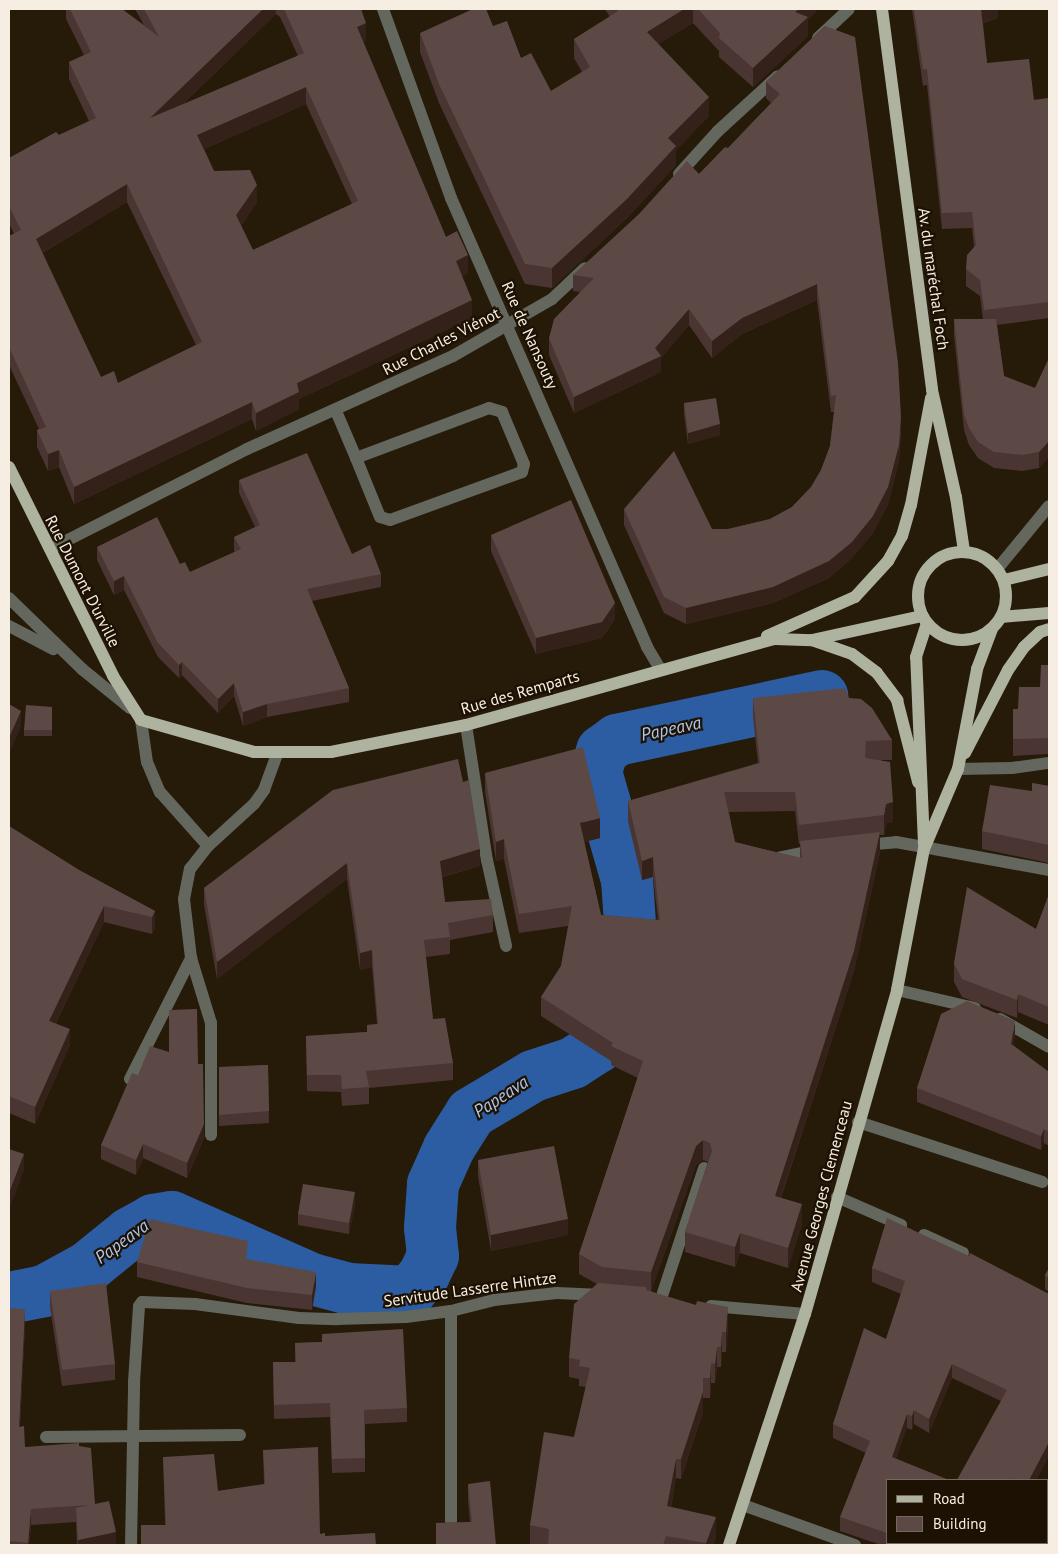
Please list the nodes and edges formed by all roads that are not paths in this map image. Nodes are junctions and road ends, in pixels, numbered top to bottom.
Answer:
1 (383, 9) edge
2 (849, 9) edge
3 (882, 9) edge
4 (806, 49) edge
5 (787, 67) edge
6 (672, 181) edge
7 (592, 262) edge
8 (507, 326) junction
9 (932, 390) junction
10 (336, 411) junction
11 (356, 458) junction
12 (9, 467) edge
13 (1049, 506) edge
14 (50, 549) junction
15 (964, 551) junction
16 (1049, 569) edge
17 (1001, 574) junction
18 (9, 598) edge
19 (1049, 612) edge
20 (1001, 618) junction
21 (925, 620) junction
22 (9, 626) edge
23 (992, 628) junction
24 (1049, 629) edge
25 (812, 640) junction
26 (730, 651) junction
27 (82, 669) junction
28 (660, 669) junction
29 (130, 708) junction
30 (141, 720) junction
31 (466, 725) junction
32 (277, 754) junction
33 (1049, 763) edge
34 (958, 769) junction
35 (923, 803) junction
36 (208, 846) junction
37 (851, 846) edge
38 (833, 848) edge
39 (924, 849) junction
40 (765, 861) edge
41 (1049, 870) edge
42 (506, 946) dead end
43 (191, 958) junction
44 (897, 990) junction
45 (1049, 1047) edge
46 (130, 1079) edge
47 (858, 1122) junction
48 (211, 1135) dead end
49 (704, 1168) edge
50 (1042, 1182) dead end
51 (837, 1197) junction
52 (977, 1260) edge
53 (613, 1296) edge
54 (660, 1302) edge
55 (698, 1305) edge
56 (451, 1311) junction
57 (806, 1314) junction
58 (240, 1435) dead end
59 (46, 1437) dead end
60 (133, 1438) junction
61 (743, 1505) junction
62 (451, 1521) edge
63 (131, 1545) edge
64 (729, 1545) edge
65 (855, 1545) edge

1 - 8 street, Rue de Nansouty
2 - 4 street
3 - 9 main road, Av. du maréchal Foch
5 - 6 street
7 - 8 street, Rue Charles Viénot
8 - 10 street, Rue Charles Viénot
8 - 28 street, Rue de Nansouty
9 - 15 main road, Av. du maréchal Foch
9 - 26 main road
10 - 11 street
10 - 14 street, Rue Charles Viénot
11 - 11 street
12 - 14 main road, Rue Dumont D'urville
13 - 17 street
14 - 29 main road, Rue Dumont D'urville
15 - 17 main road
15 - 21 main road
16 - 17 main road
17 - 20 main road
18 - 27 street
19 - 20 main road
20 - 23 main road
21 - 23 main road
21 - 25 main road, Rue des Remparts
21 - 35 main road
22 - 27 street
23 - 34 main road
24 - 34 main road
25 - 26 main road, Rue des Remparts
25 - 35 main road
26 - 28 main road, Rue des Remparts
27 - 29 street
28 - 31 main road, Rue des Remparts
29 - 30 main road, Rue des Remparts
30 - 32 main road, Rue des Remparts
30 - 36 street
31 - 32 main road, Rue des Remparts
31 - 42 street
32 - 36 street
33 - 34 street
34 - 39 main road
35 - 39 main road
36 - 43 street
37 - 39 street
38 - 40 street
39 - 41 street
39 - 44 main road, Avenue Georges Clemenceau
43 - 46 street
43 - 48 street
44 - 45 street
44 - 47 main road, Avenue Georges Clemenceau
47 - 50 street
47 - 51 main road, Avenue Georges Clemenceau
49 - 54 street
51 - 52 street
51 - 57 main road, Avenue Georges Clemenceau
53 - 56 street, Servitude Lasserre Hintze
55 - 57 street
56 - 60 street, Servitude Lasserre Hintze
56 - 62 street
57 - 61 main road, Avenue Georges Clemenceau
58 - 60 street
59 - 60 street
60 - 63 street, Servitude Lasserre Hintze
61 - 64 main road, Avenue Georges Clemenceau
61 - 65 street

